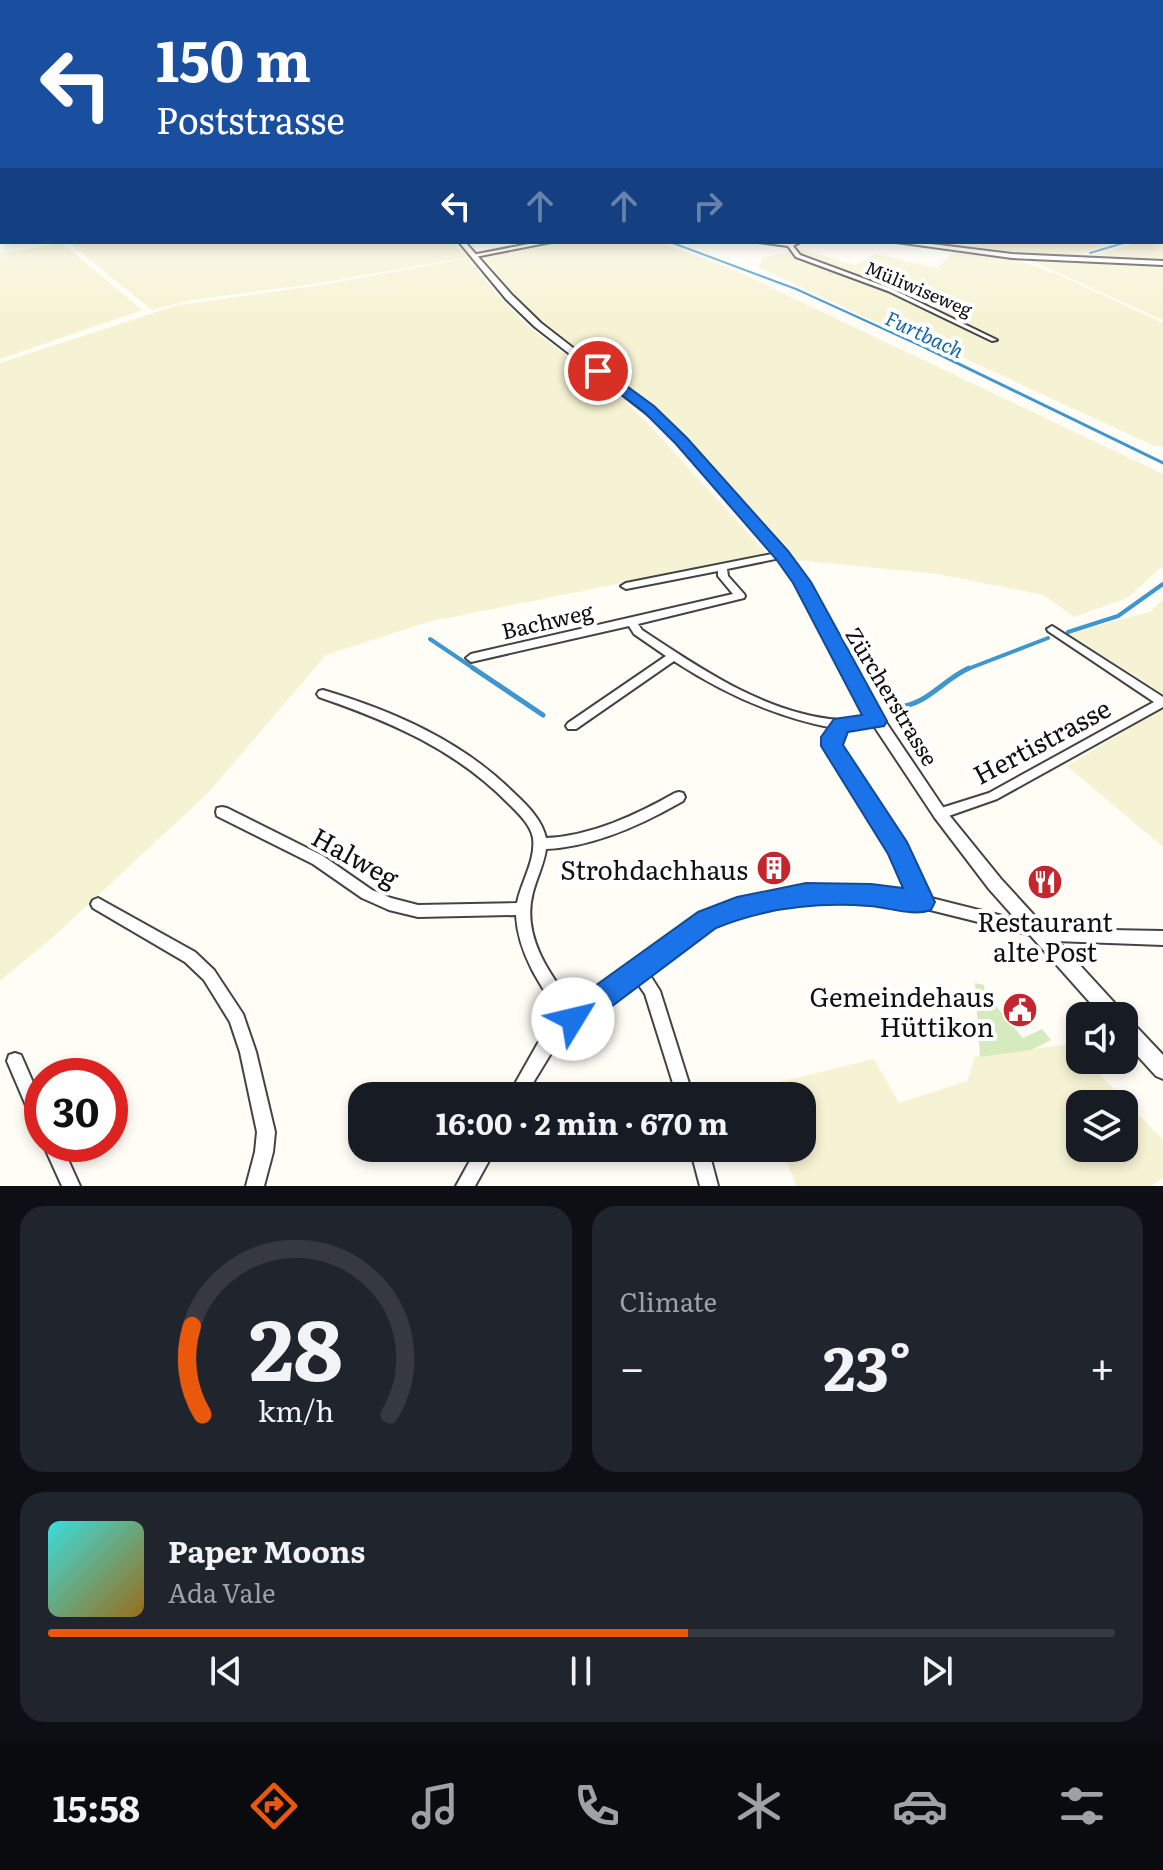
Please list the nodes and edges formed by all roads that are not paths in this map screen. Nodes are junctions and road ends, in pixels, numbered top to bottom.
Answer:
1 (464, 244) edge
2 (537, 244) edge
3 (793, 244) edge
4 (915, 244) edge
5 (475, 255) junction
6 (1163, 263) edge
7 (994, 340) dead end
8 (782, 555) junction
9 (723, 570) junction
10 (626, 586) dead end
11 (632, 622) junction
12 (1052, 629) dead end
13 (674, 656) junction
14 (471, 658) dead end
15 (323, 694) dead end
16 (1163, 702) edge
17 (876, 721) junction
18 (841, 725) junction
19 (572, 726) dead end
20 (679, 797) dead end
21 (222, 812) dead end
22 (940, 814) junction
23 (541, 844) junction
24 (922, 902) junction
25 (98, 904) dead end
26 (522, 909) junction
27 (1038, 933) junction
28 (1163, 938) edge
29 (638, 971) junction
30 (1101, 1002) edge
31 (573, 1019) junction
32 (1138, 1042) edge
33 (15, 1061) dead end
34 (1163, 1069) edge
35 (24, 1082) edge
36 (524, 1082) edge
37 (681, 1082) edge
38 (60, 1162) edge
39 (479, 1162) edge
40 (703, 1162) edge
41 (71, 1186) edge
42 (255, 1186) edge
43 (465, 1186) edge
44 (709, 1186) edge

1 - 5 street, Zürcherstrasse
2 - 5 street
3 - 7 street, Müliwiseweg
4 - 6 street
5 - 8 street, Zürcherstrasse
8 - 9 street
8 - 17 street, Zürcherstrasse
9 - 10 street
9 - 11 street, Bachweg
11 - 13 street
11 - 14 street, Bachweg
12 - 16 street
13 - 18 street
13 - 19 street
15 - 23 street
16 - 22 street, Hertistrasse
17 - 18 street
17 - 22 street, Zürcherstrasse
18 - 24 street
20 - 23 street
21 - 26 street, Halweg
22 - 27 street, Zürcherstrasse
23 - 26 street
24 - 27 street
24 - 29 street
25 - 42 street
26 - 31 street
27 - 28 street
27 - 30 street, Zürcherstrasse
29 - 31 street
29 - 37 street
31 - 36 street
32 - 34 street
33 - 35 street
38 - 41 street
39 - 43 street
40 - 44 street

